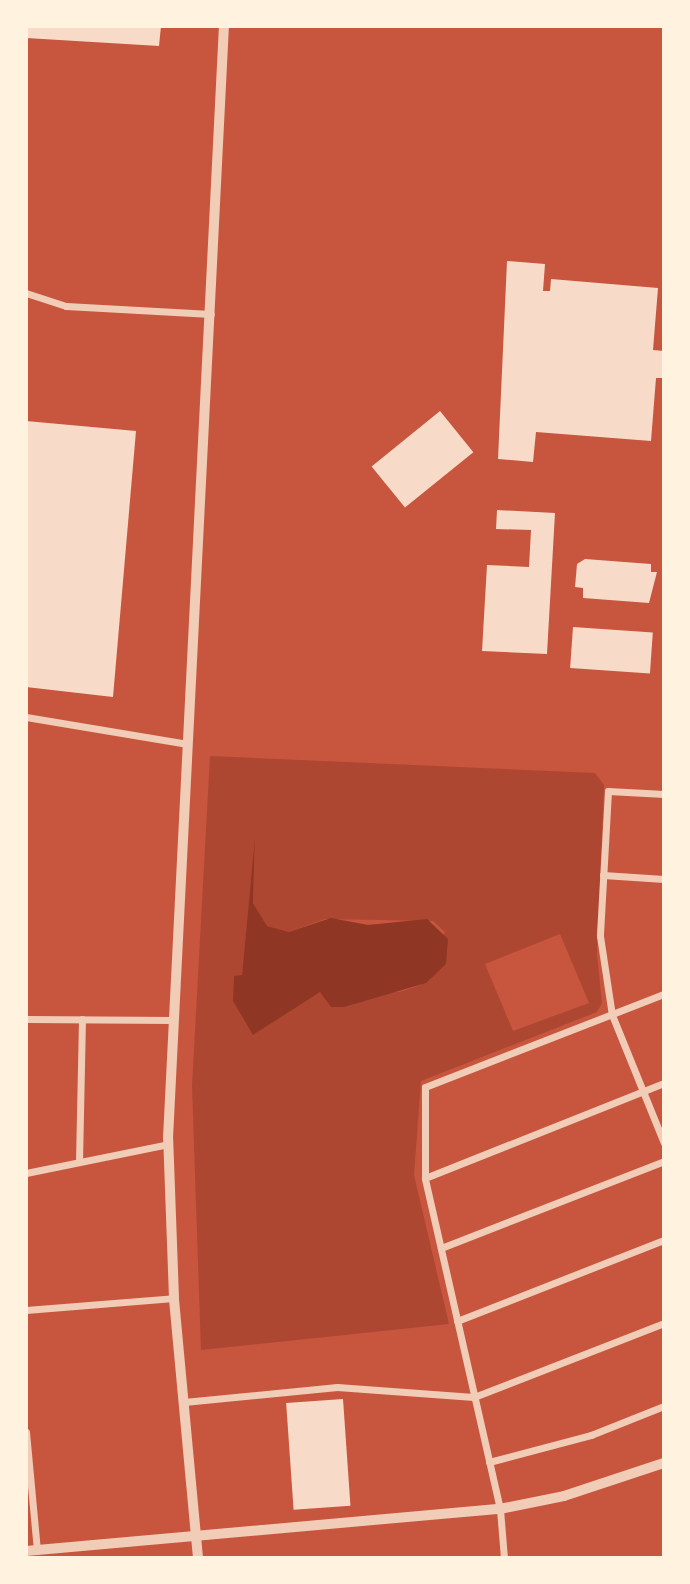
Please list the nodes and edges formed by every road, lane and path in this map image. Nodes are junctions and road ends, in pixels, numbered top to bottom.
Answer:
1 (225, 26) edge
2 (26, 293) edge
3 (212, 314) junction
4 (26, 717) edge
5 (188, 744) junction
6 (664, 794) edge
7 (603, 876) junction
8 (664, 878) edge
9 (664, 994) edge
10 (612, 1015) junction
11 (26, 1019) edge
12 (82, 1020) junction
13 (173, 1020) junction
14 (664, 1083) edge
15 (643, 1091) junction
16 (664, 1143) edge
17 (168, 1144) junction
18 (664, 1161) edge
19 (79, 1162) junction
20 (26, 1173) edge
21 (425, 1178) junction
22 (664, 1240) edge
23 (441, 1248) junction
24 (174, 1298) junction
25 (26, 1310) edge
26 (457, 1321) junction
27 (664, 1323) edge
28 (474, 1397) junction
29 (184, 1402) junction
30 (664, 1406) edge
31 (26, 1432) edge
32 (489, 1462) junction
33 (664, 1463) edge
34 (500, 1509) junction
35 (196, 1540) junction
36 (31, 1550) edge
37 (198, 1558) edge
38 (503, 1558) edge

1 - 3 street
2 - 3 street
3 - 5 street
4 - 5 street
5 - 13 street
6 - 7 street
7 - 8 street
7 - 10 street
9 - 10 street
10 - 15 street
10 - 21 street
11 - 12 street
12 - 13 street
12 - 19 street
13 - 17 street
14 - 15 street
15 - 16 street
15 - 21 street
17 - 19 street
17 - 24 street
18 - 23 street
19 - 20 street
21 - 23 street
22 - 26 street
23 - 26 street
24 - 25 street
24 - 29 street
26 - 28 street
27 - 28 street
28 - 29 street
28 - 32 street
29 - 35 street
30 - 32 street
31 - 36 street
32 - 34 street
33 - 34 street
34 - 35 street
34 - 38 street
35 - 36 street
35 - 37 street

